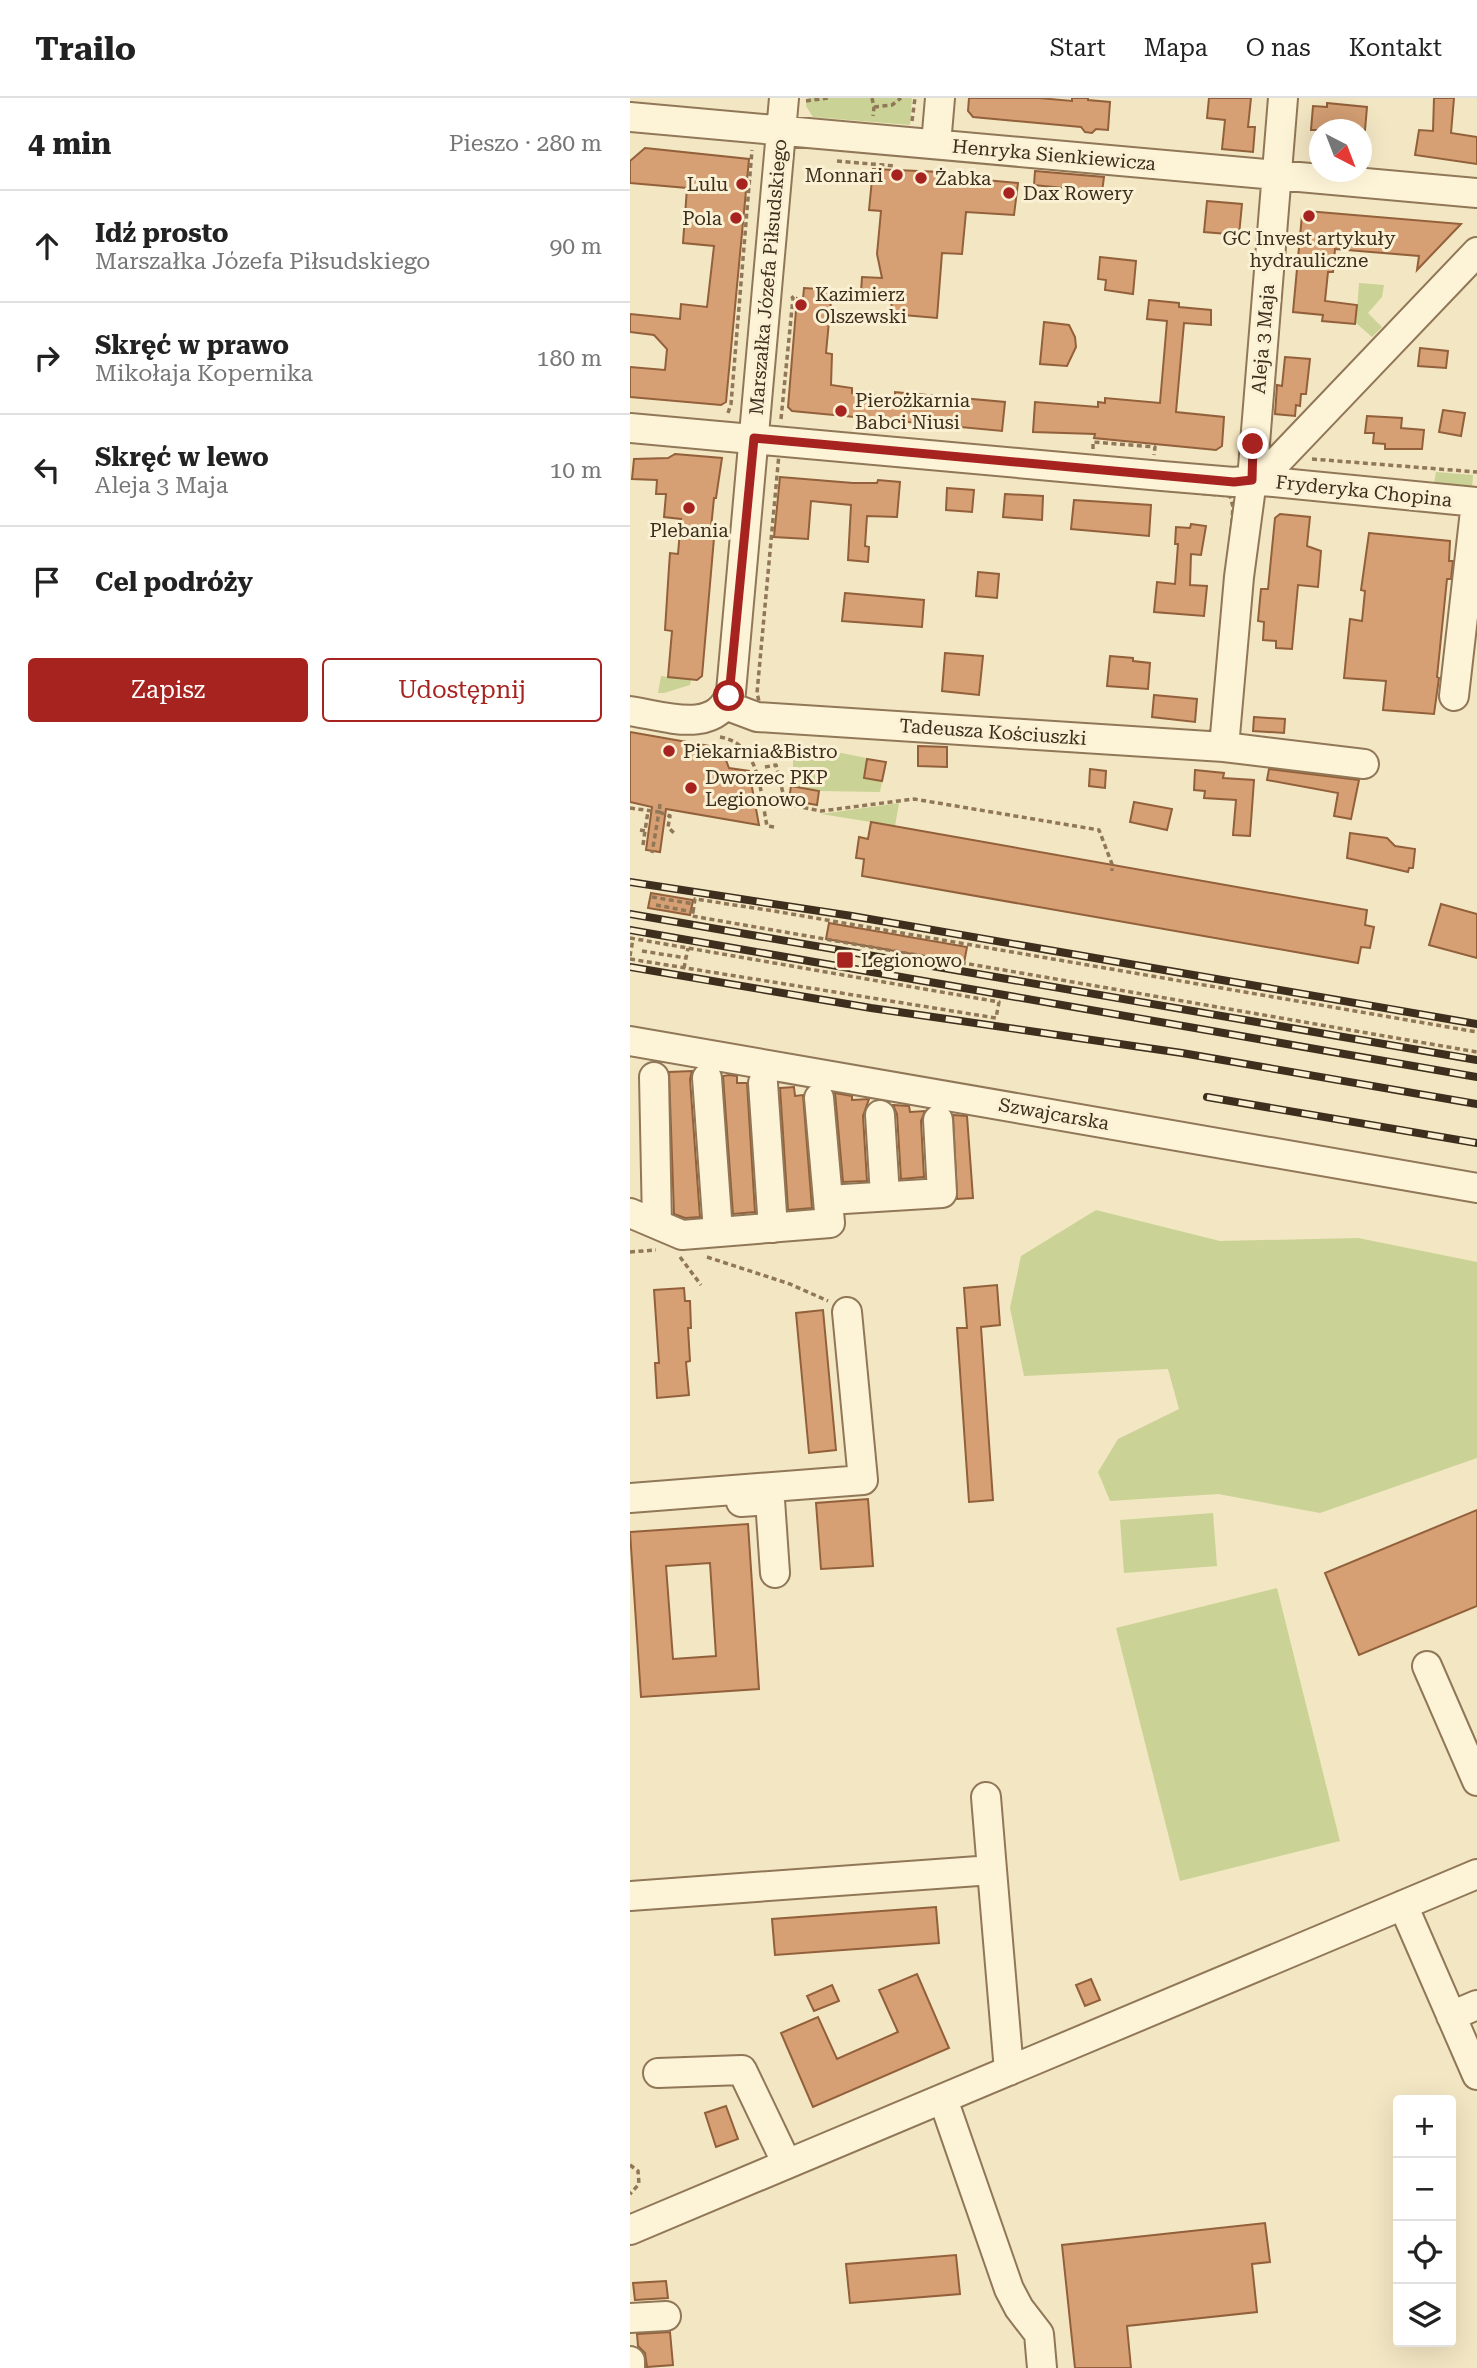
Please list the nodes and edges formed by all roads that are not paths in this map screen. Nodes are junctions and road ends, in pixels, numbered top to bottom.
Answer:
1 (940, 98) edge
2 (1283, 98) edge
3 (792, 99) edge
4 (630, 117) edge
5 (782, 130) junction
6 (936, 144) junction
7 (1277, 175) junction
8 (1477, 193) edge
9 (1477, 252) edge
10 (630, 428) edge
11 (754, 438) junction
12 (1252, 480) junction
13 (1477, 502) edge
14 (1454, 696) dead end
15 (725, 705) junction
16 (630, 711) edge
17 (1224, 747) junction
18 (1363, 764) dead end
19 (630, 1041) edge
20 (654, 1077) dead end
21 (707, 1078) dead end
22 (763, 1083) dead end
23 (819, 1098) dead end
24 (880, 1115) dead end
25 (938, 1120) dead end
26 (1477, 1188) edge
27 (885, 1196) junction
28 (829, 1212) junction
29 (630, 1213) edge
30 (657, 1223) junction
31 (773, 1228) junction
32 (719, 1232) junction
33 (841, 1309) road end
34 (630, 1498) edge
35 (630, 1510) edge
36 (775, 1573) dead end
37 (1427, 1666) dead end
38 (1477, 1781) edge
39 (986, 1797) dead end
40 (992, 1870) junction
41 (1477, 1874) edge
42 (630, 1896) edge
43 (1403, 1905) junction
44 (1477, 2005) edge
45 (1451, 2016) junction
46 (1009, 2071) junction
47 (658, 2073) dead end
48 (1477, 2075) edge
49 (943, 2099) junction
50 (788, 2164) junction
51 (630, 2230) edge
52 (666, 2316) dead end
53 (630, 2318) edge
54 (630, 2361) edge
55 (631, 2368) edge
56 (1042, 2368) edge

1 - 6 street
2 - 7 street, Aleja 3 Maja
3 - 5 street, Marszałka Józefa Piłsudskiego
4 - 5 street, Henryka Sienkiewicza
5 - 6 street, Henryka Sienkiewicza
5 - 11 street, Marszałka Józefa Piłsudskiego
6 - 7 street, Henryka Sienkiewicza
7 - 8 street, Henryka Sienkiewicza
7 - 12 street, Aleja 3 Maja
9 - 12 street
10 - 11 street, Fryderyka Chopina
11 - 12 street, Fryderyka Chopina
11 - 15 street, Marszałka Józefa Piłsudskiego
12 - 13 street, Fryderyka Chopina
12 - 17 street, Aleja 3 Maja
13 - 14 street
15 - 16 street
15 - 17 street, Tadeusza Kościuszki
17 - 18 street, Tadeusza Kościuszki
19 - 26 street, Szwajcarska
20 - 30 street
21 - 32 street
22 - 31 street
23 - 28 street
24 - 27 street
25 - 27 street
27 - 28 street
28 - 31 street
29 - 30 street
30 - 32 street
31 - 32 street
33 - 34 street
35 - 36 street
37 - 38 street
39 - 40 street
40 - 42 street
40 - 46 street
41 - 43 street
43 - 45 street
43 - 46 street
44 - 45 street
45 - 48 street
46 - 49 street
47 - 50 street
49 - 50 street
49 - 56 street
50 - 51 street
52 - 53 street
54 - 55 street

